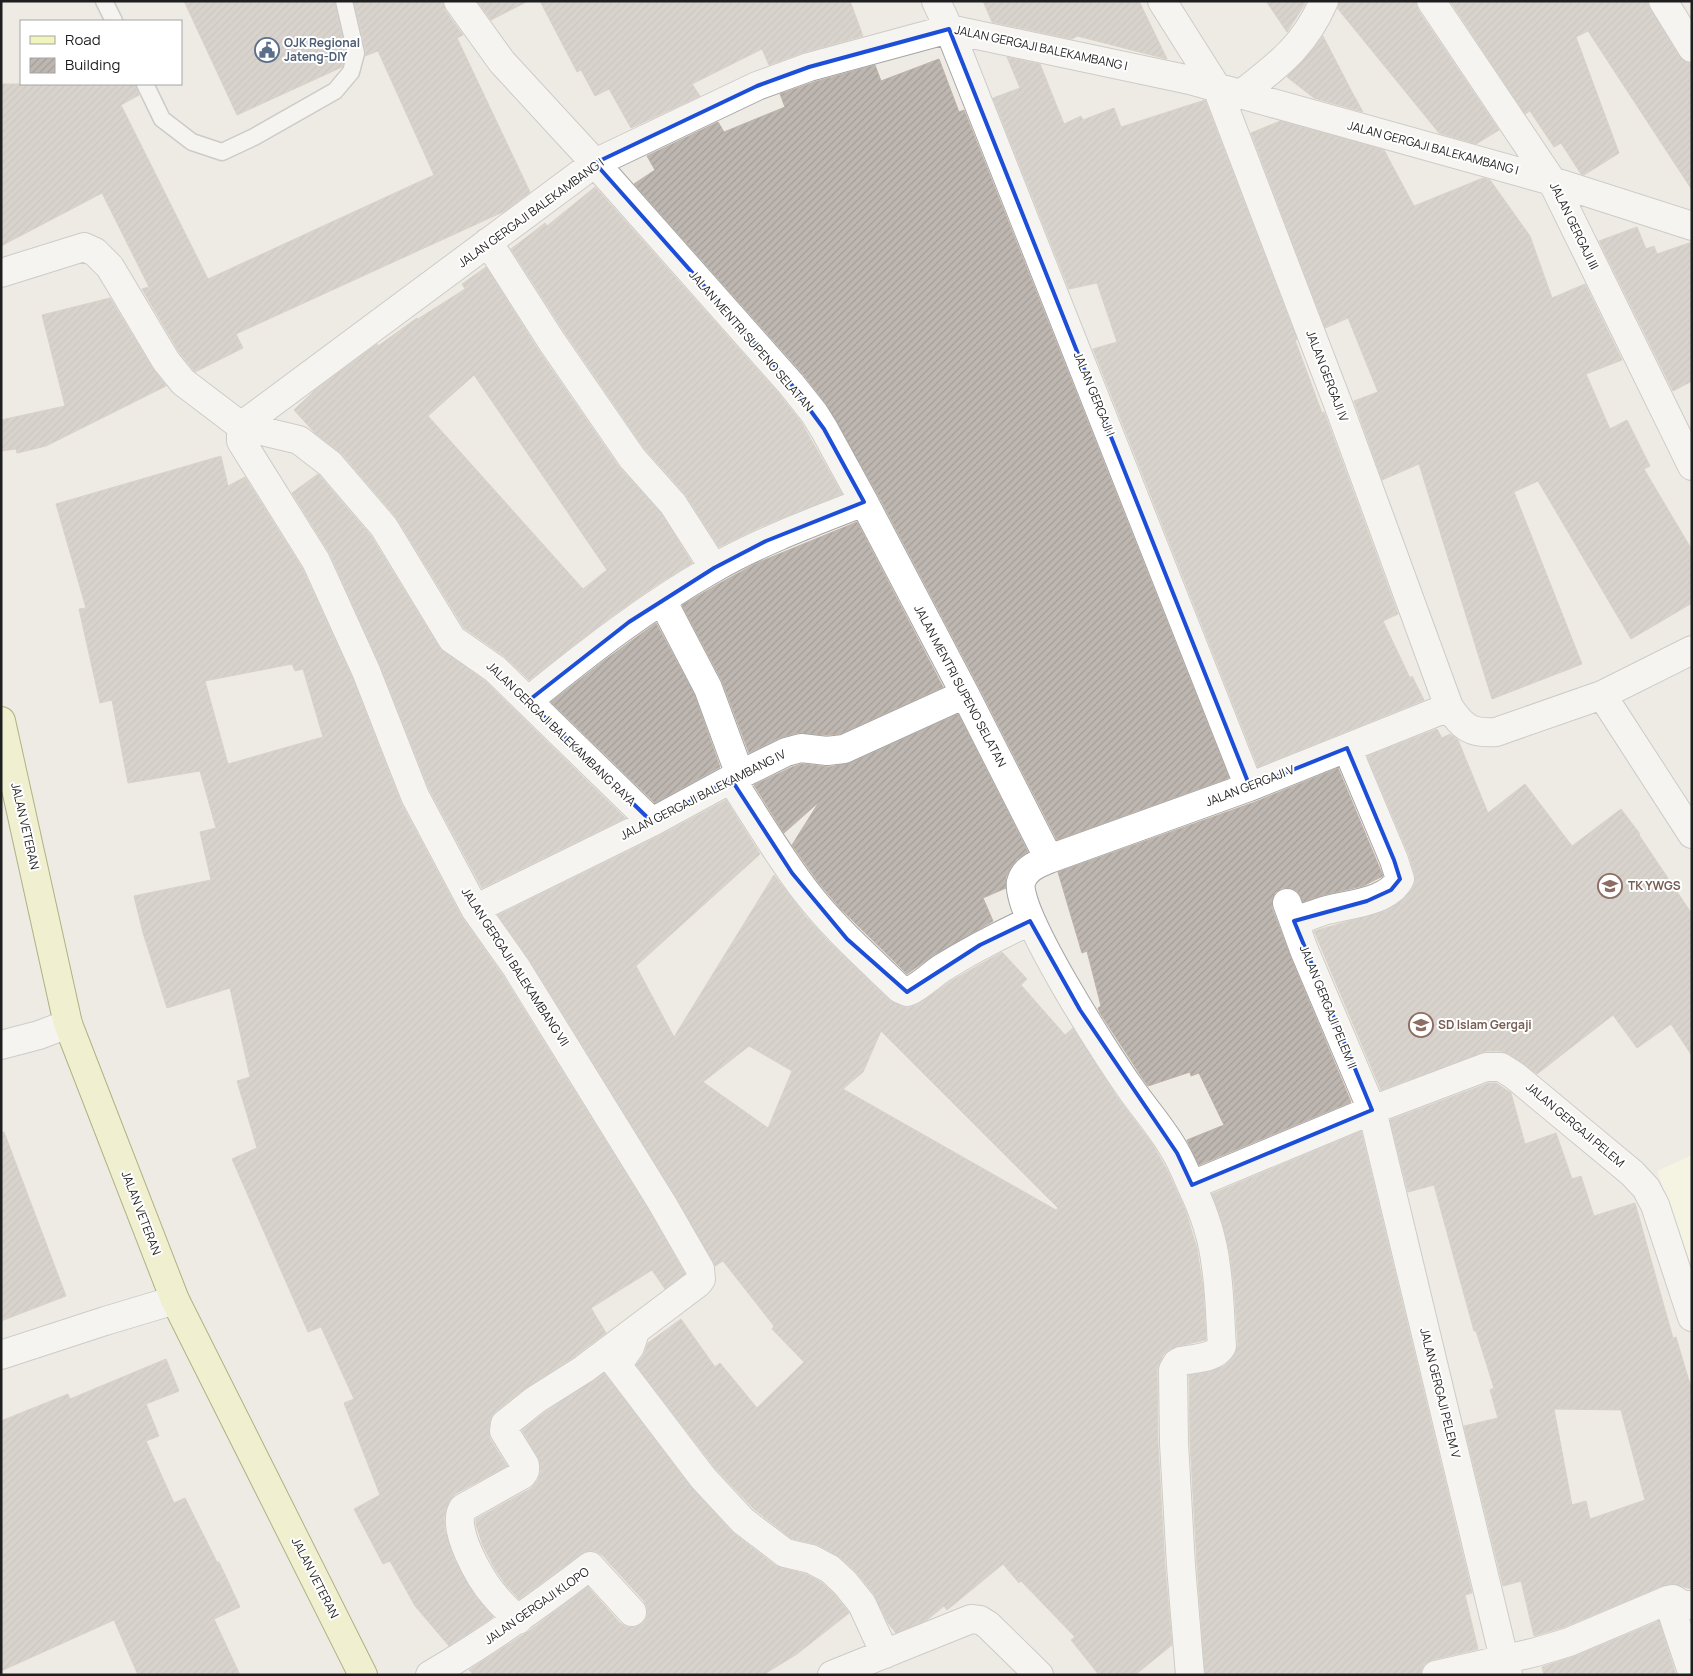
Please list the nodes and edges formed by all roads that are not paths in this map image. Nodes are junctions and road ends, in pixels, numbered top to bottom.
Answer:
1 (104, 1) edge
2 (344, 1) edge
3 (458, 1) edge
4 (936, 1) edge
5 (1162, 1) edge
6 (1324, 1) edge
7 (1431, 1) edge
8 (1662, 1) edge
9 (114, 20) edge
10 (949, 29) junction
11 (1692, 48) edge
12 (145, 85) edge
13 (1229, 92) junction
14 (595, 163) junction
15 (1552, 181) junction
16 (1692, 226) edge
17 (488, 242) junction
18 (1, 273) edge
19 (240, 426) junction
20 (1692, 466) edge
21 (864, 502) junction
22 (714, 568) junction
23 (662, 600) junction
24 (1692, 650) edge
25 (965, 694) junction
26 (1602, 695) junction
27 (528, 701) junction
28 (1448, 707) junction
29 (1, 721) edge
30 (1347, 748) junction
31 (736, 777) junction
32 (1249, 787) junction
33 (652, 822) junction
34 (1692, 834) edge
35 (1049, 859) junction
36 (475, 910) junction
37 (1030, 920) junction
38 (68, 1024) junction
39 (1, 1045) edge
40 (1372, 1110) junction
41 (1192, 1185) junction
42 (175, 1300) junction
43 (1692, 1317) edge
44 (635, 1331) junction
45 (1, 1355) edge
46 (1680, 1602) edge
47 (632, 1612) dead end
48 (518, 1620) junction
49 (885, 1654) junction
50 (1506, 1667) edge
51 (1692, 1672) edge
52 (363, 1675) edge
53 (430, 1675) edge
54 (832, 1675) edge
55 (1039, 1675) edge
56 (1190, 1675) edge
57 (1436, 1675) edge

1 - 9 lane
2 - 12 lane
3 - 14 street, JALAN MENTRI SUPENO SELATAN
4 - 10 street, JALAN GERGAJI I
5 - 13 street, JALAN GERGAJI IV
6 - 13 street
7 - 15 street, JALAN GERGAJI III
8 - 11 street
10 - 13 street, JALAN GERGAJI BALEKAMBANG I
10 - 14 street, JALAN GERGAJI BALEKAMBANG I
10 - 32 street, JALAN GERGAJI I
13 - 15 street, JALAN GERGAJI BALEKAMBANG I
13 - 28 street, JALAN GERGAJI IV
14 - 17 street, JALAN GERGAJI BALEKAMBANG I
14 - 21 street, JALAN MENTRI SUPENO SELATAN
15 - 16 street, JALAN GERGAJI BALEKAMBANG I
15 - 20 street, JALAN GERGAJI III
17 - 19 street, JALAN GERGAJI BALEKAMBANG I
17 - 22 street
18 - 19 street, JALAN GERGAJI BALEKAMBANG RAYA
19 - 27 street, JALAN GERGAJI BALEKAMBANG RAYA
19 - 36 street, JALAN GERGAJI BALEKAMBANG VII
21 - 22 street
21 - 25 street, JALAN MENTRI SUPENO SELATAN
22 - 23 street
23 - 27 street
23 - 31 street
24 - 26 street
25 - 31 street, JALAN GERGAJI BALEKAMBANG IV
25 - 35 street, JALAN MENTRI SUPENO SELATAN
26 - 28 street, JALAN GERGAJI IV
26 - 34 street
27 - 33 street, JALAN GERGAJI BALEKAMBANG RAYA
28 - 30 street, JALAN GERGAJI V
29 - 38 main road, JALAN VETERAN
30 - 32 street, JALAN GERGAJI V
30 - 40 street, JALAN GERGAJI PELEM II
31 - 33 street, JALAN GERGAJI BALEKAMBANG IV
31 - 37 street
32 - 35 street, JALAN GERGAJI V
33 - 36 street, JALAN GERGAJI BALEKAMBANG IV
35 - 37 street, JALAN GERGAJI V
36 - 44 street, JALAN GERGAJI BALEKAMBANG VII
37 - 41 street
38 - 39 street
38 - 42 main road, JALAN VETERAN
40 - 41 street, JALAN GERGAJI PELEM
40 - 43 street, JALAN GERGAJI PELEM
40 - 50 street, JALAN GERGAJI PELEM V
41 - 56 street
42 - 45 street
42 - 52 main road, JALAN VETERAN
44 - 48 street
44 - 49 street
46 - 50 street
46 - 51 street
47 - 48 street, JALAN GERGAJI KLOPO
48 - 53 street, JALAN GERGAJI KLOPO
49 - 54 street
49 - 55 street
50 - 57 street

